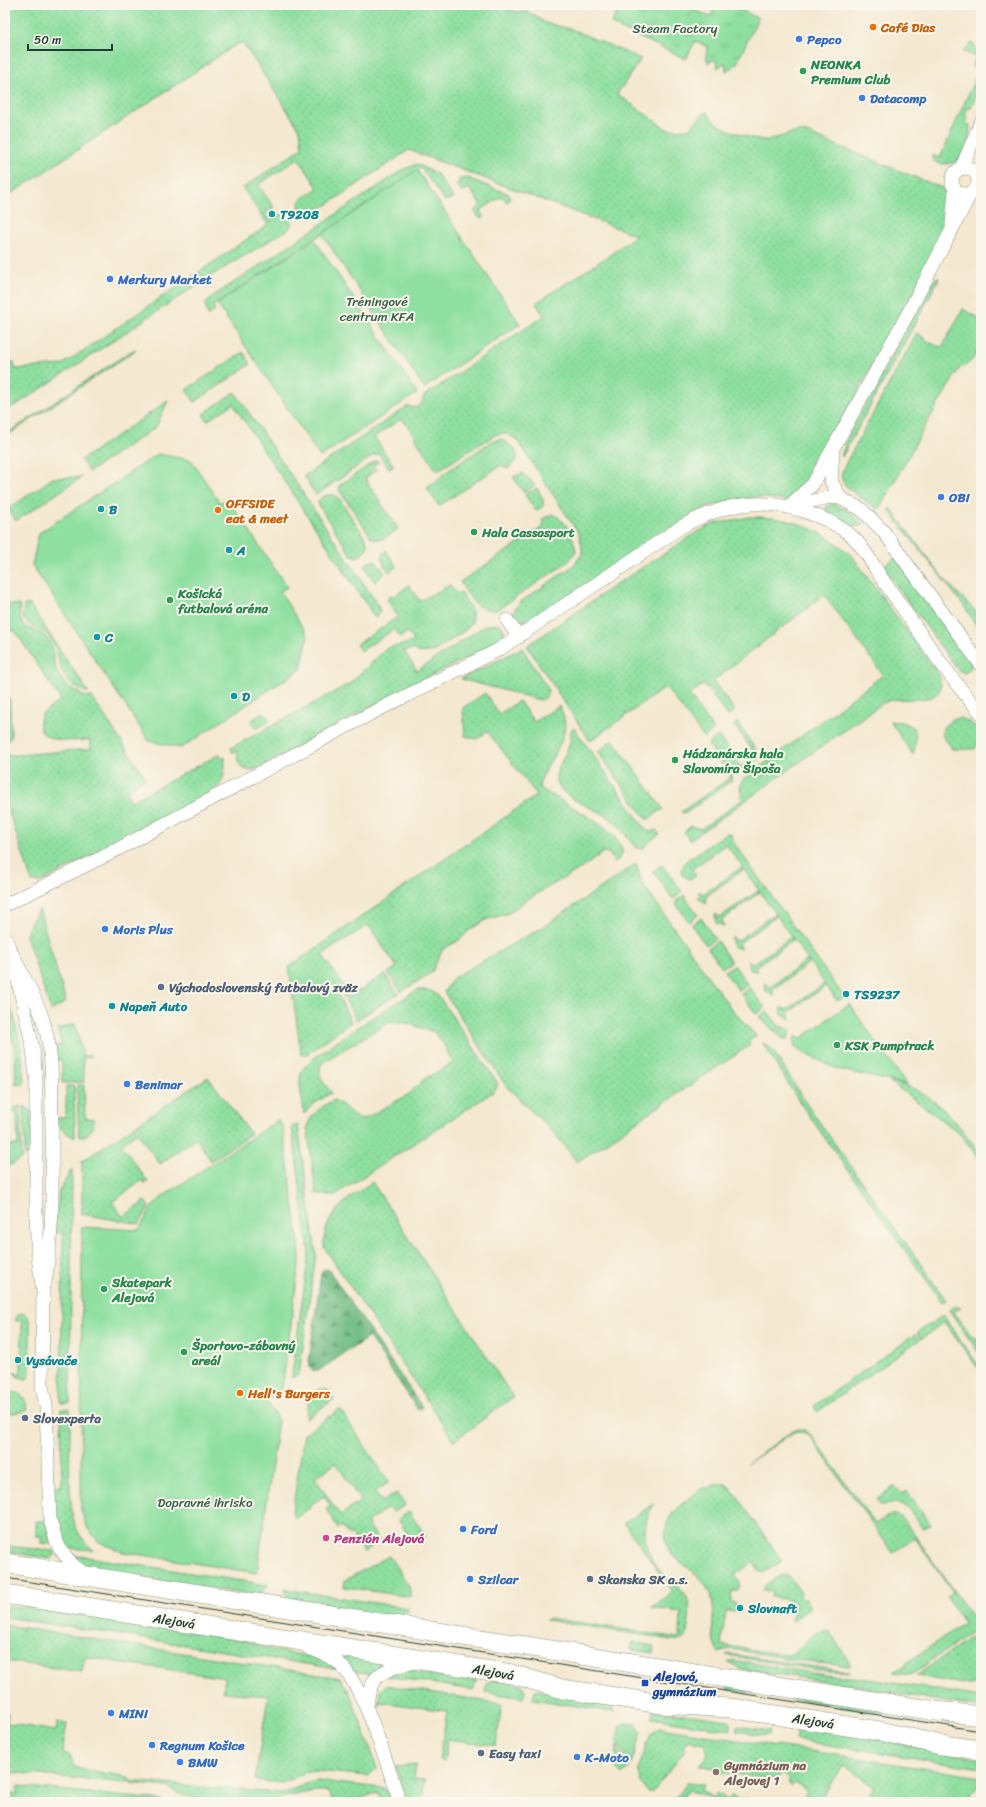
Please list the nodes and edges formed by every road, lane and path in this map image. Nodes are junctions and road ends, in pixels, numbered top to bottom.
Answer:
1 (981, 122) edge
2 (961, 169) junction
3 (979, 172) edge
4 (956, 190) junction
5 (971, 193) junction
6 (952, 227) junction
7 (834, 447) junction
8 (813, 484) junction
9 (840, 498) junction
10 (812, 501) junction
11 (789, 506) junction
12 (825, 519) junction
13 (507, 620) dead end
14 (519, 637) junction
15 (981, 665) edge
16 (981, 713) edge
17 (5, 905) edge
18 (5, 938) edge
19 (5, 1563) edge
20 (88, 1577) junction
21 (5, 1594) edge
22 (290, 1639) junction
23 (424, 1661) junction
24 (366, 1711) junction
25 (981, 1716) edge
26 (981, 1750) edge
27 (400, 1802) edge

1 - 2 street
2 - 3 street
2 - 4 street
3 - 5 street
4 - 5 street
4 - 6 street
5 - 6 street
6 - 7 street
7 - 8 street
7 - 9 street
8 - 10 street
8 - 11 street
9 - 10 street
9 - 15 street
10 - 11 street
10 - 12 street
11 - 12 street
11 - 14 street
12 - 16 street
13 - 14 street
14 - 17 street
18 - 20 street
19 - 20 street
20 - 25 street
21 - 22 street, Alejová
22 - 23 street, Alejová
22 - 24 street
23 - 24 street
23 - 26 street, Alejová
24 - 27 street

